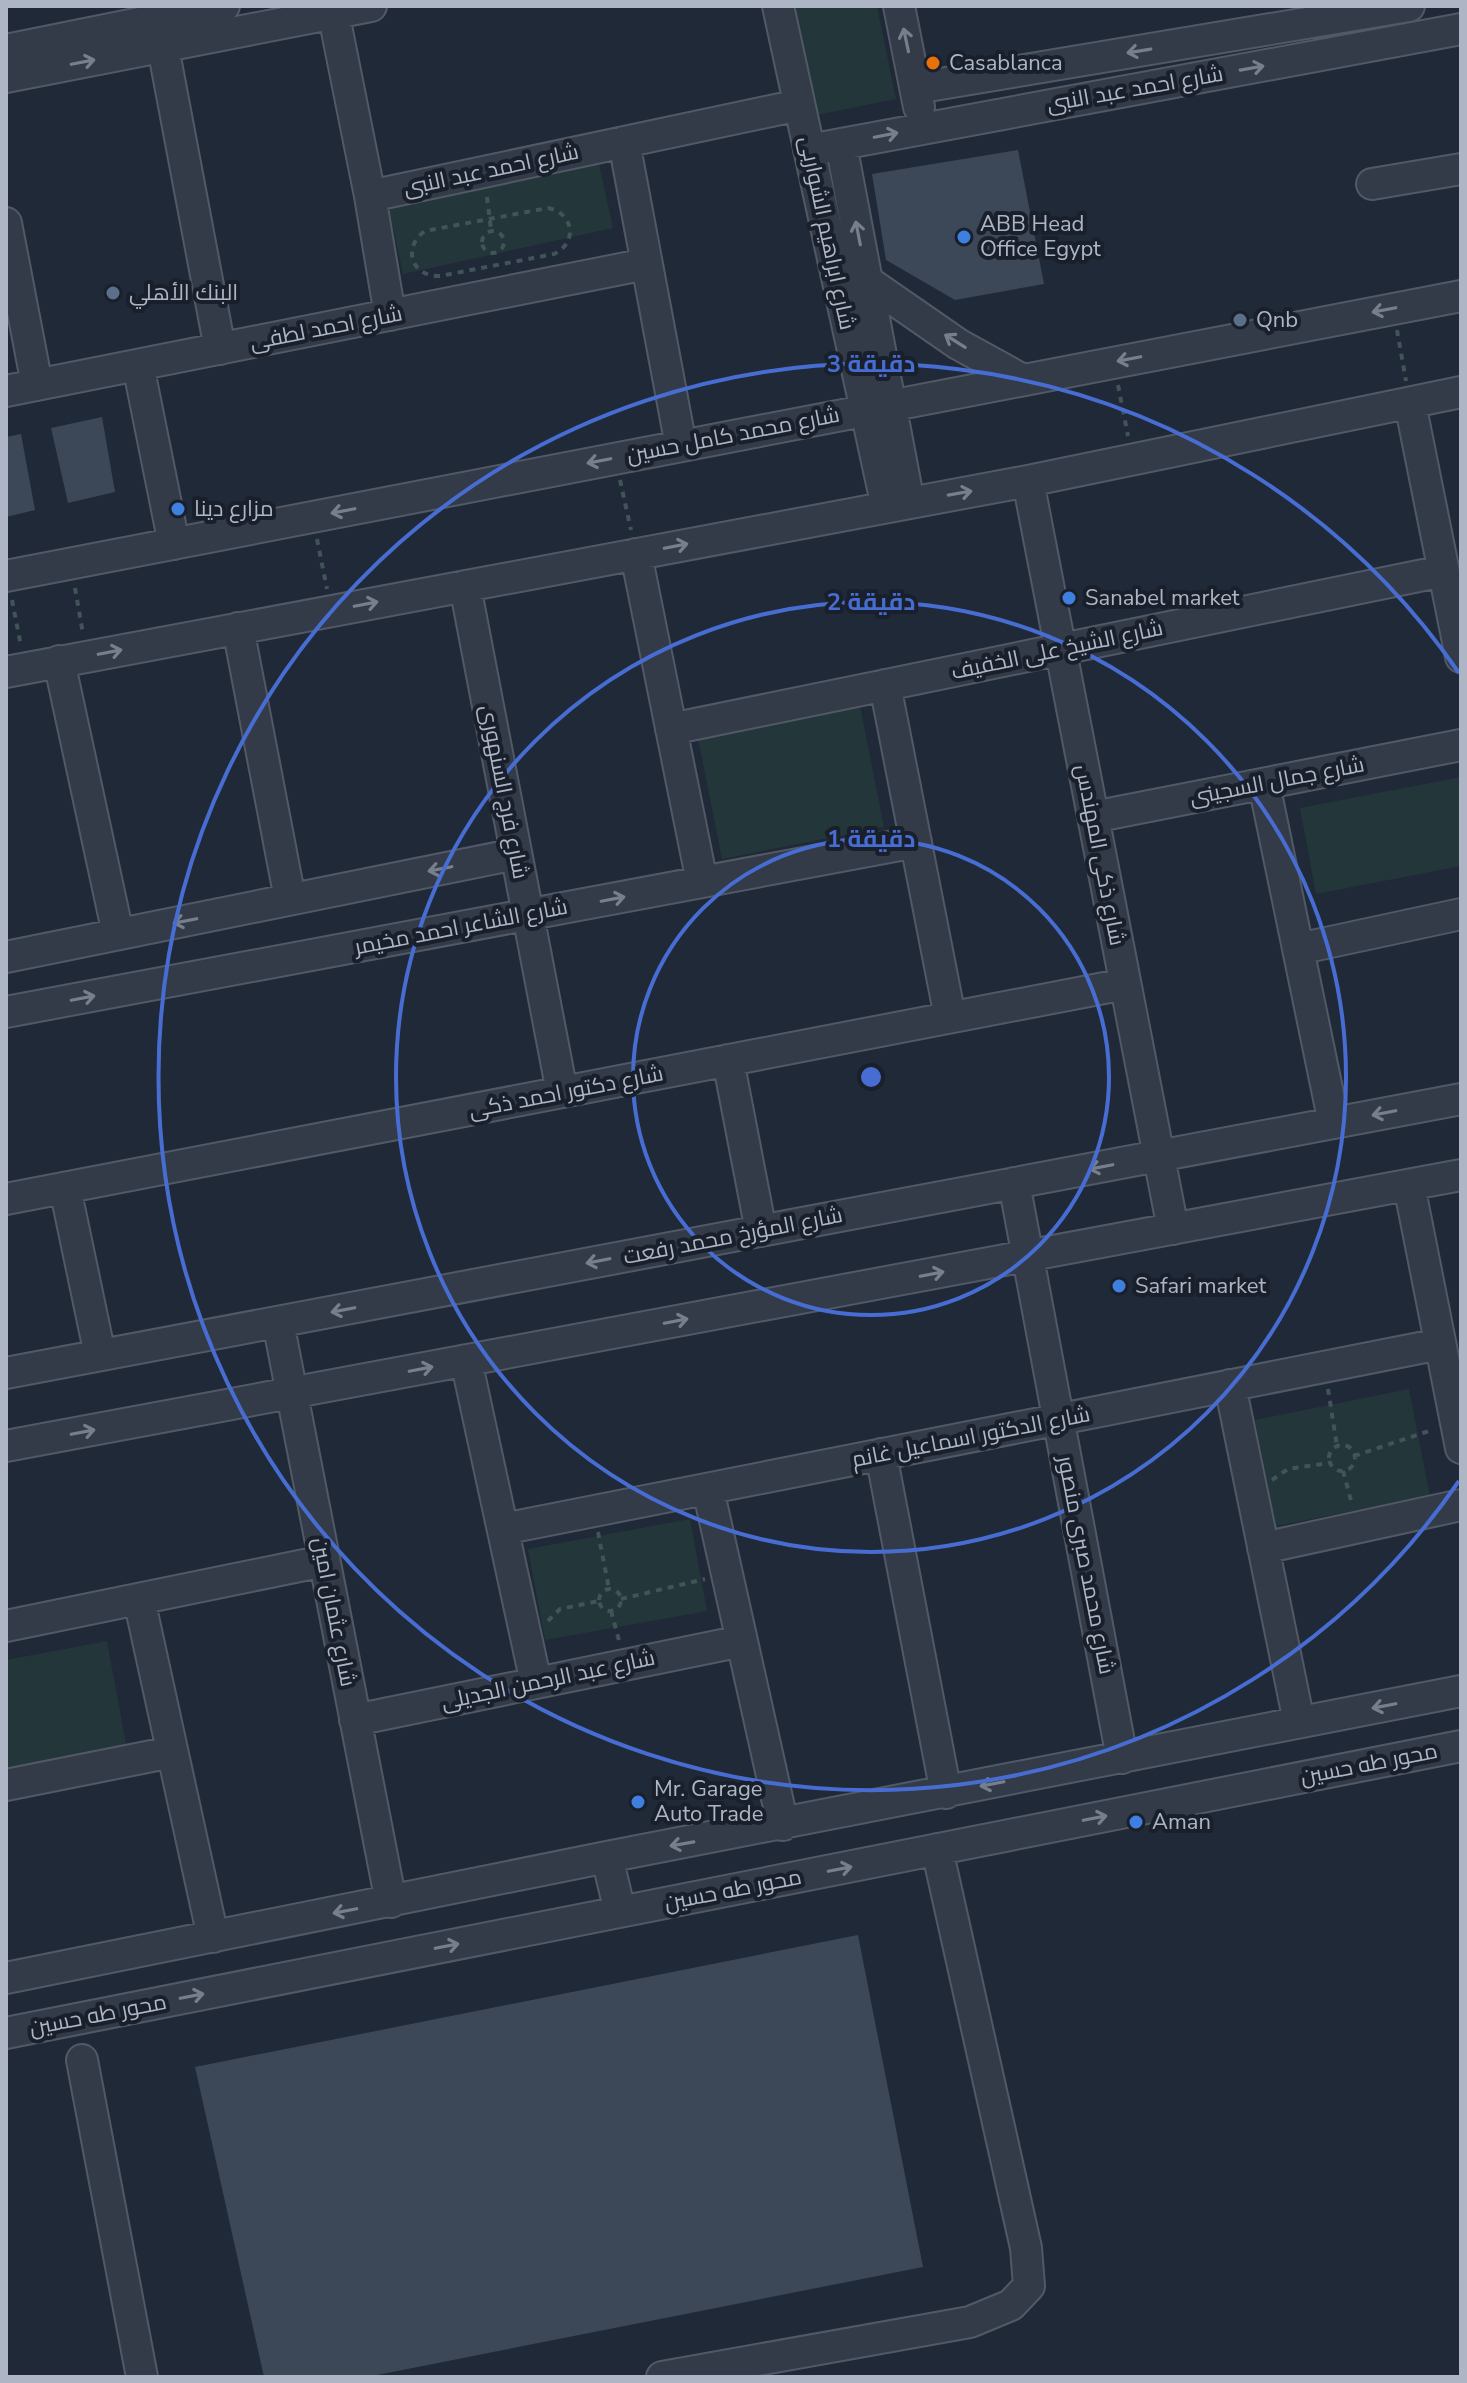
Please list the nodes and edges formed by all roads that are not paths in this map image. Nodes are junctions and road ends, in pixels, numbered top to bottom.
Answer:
1 (224, 6) edge
2 (371, 6) edge
3 (778, 6) edge
4 (899, 6) edge
5 (1409, 6) edge
6 (333, 10) edge
7 (1331, 12) edge
8 (1461, 29) edge
9 (163, 47) junction
10 (6, 50) edge
11 (6, 77) edge
12 (916, 88) junction
13 (799, 105) junction
14 (923, 128) junction
15 (624, 142) junction
16 (841, 144) junction
17 (809, 150) junction
18 (1461, 169) edge
19 (1372, 184) dead end
20 (370, 196) junction
21 (6, 223) edge
22 (646, 264) junction
23 (867, 281) junction
24 (1461, 296) edge
25 (390, 315) junction
26 (220, 349) junction
27 (138, 365) junction
28 (1023, 380) junction
29 (37, 385) junction
30 (6, 391) edge
31 (1461, 392) edge
32 (1410, 403) junction
33 (878, 408) junction
34 (681, 446) junction
35 (1028, 481) junction
36 (898, 505) junction
37 (174, 544) junction
38 (636, 554) junction
39 (1443, 571) junction
40 (7, 576) edge
41 (465, 586) junction
42 (238, 628) junction
43 (1061, 649) junction
44 (1461, 657) edge
45 (73, 659) junction
46 (16, 670) edge
47 (885, 685) junction
48 (671, 729) junction
49 (1461, 745) edge
50 (1264, 784) junction
51 (1093, 817) junction
52 (916, 842) junction
53 (516, 854) junction
54 (702, 882) junction
55 (290, 899) junction
56 (1461, 914) edge
57 (528, 915) junction
58 (118, 934) junction
59 (1298, 949) junction
60 (6, 957) edge
61 (1125, 984) junction
62 (6, 1012) edge
63 (950, 1017) junction
64 (728, 1060) junction
65 (562, 1092) junction
66 (1461, 1099) edge
67 (1334, 1123) junction
68 (1159, 1156) junction
69 (1461, 1175) edge
70 (1014, 1183) junction
71 (1409, 1185) junction
72 (65, 1188) junction
73 (6, 1199) edge
74 (1173, 1229) junction
75 (761, 1231) junction
76 (1028, 1256) junction
77 (278, 1322) junction
78 (1440, 1344) junction
79 (100, 1355) junction
80 (466, 1360) junction
81 (6, 1373) edge
82 (1230, 1385) junction
83 (291, 1393) junction
84 (1058, 1419) junction
85 (1458, 1435) edge
86 (6, 1446) edge
87 (881, 1454) junction
88 (708, 1489) junction
89 (1461, 1505) edge
90 (503, 1529) junction
91 (1263, 1548) junction
92 (324, 1561) junction
93 (139, 1599) junction
94 (6, 1626) edge
95 (742, 1641) junction
96 (536, 1683) junction
97 (1461, 1691) edge
98 (355, 1720) junction
99 (1299, 1722) junction
100 (1461, 1746) edge
101 (172, 1752) junction
102 (1122, 1758) junction
103 (6, 1785) edge
104 (946, 1793) junction
105 (783, 1825) junction
106 (937, 1849) junction
107 (607, 1857) junction
108 (391, 1902) junction
109 (620, 1912) junction
110 (213, 1937) junction
111 (6, 1978) edge
112 (6, 2033) edge
113 (82, 2060) dead end
114 (142, 2377) edge
115 (662, 2377) edge

1 - 10 street
2 - 6 street
3 - 13 street, شارع ابراهيم الشواربى
12 -> 4 street
5 - 7 street, شارع احمد عبد النبى
6 - 9 street
6 - 20 street
7 -> 12 street, شارع احمد عبد النبى
14 -> 8 street, شارع احمد عبد النبى
11 -> 9 street
9 - 26 street
12 - 14 street
13 - 15 street, شارع احمد عبد النبى
13 - 17 street, شارع ابراهيم الشواربى
16 -> 14 street, شارع احمد عبد النبى
15 - 20 street, شارع احمد عبد النبى
15 - 22 street
16 - 17 street, شارع احمد عبد النبى
23 -> 16 street, شارع ابراهيم الشواربى
17 - 33 street, شارع ابراهيم الشواربى
18 - 19 street
20 - 25 street
21 - 29 street
22 - 25 street, شارع احمد لطفى
22 - 34 street
28 -> 23 street
23 - 33 street, شارع ابراهيم الشواربى
24 -> 28 street, شارع محمد كامل حسين
25 - 26 street, شارع احمد لطفى
26 - 27 street, شارع احمد لطفى
27 - 29 street, شارع احمد لطفى
27 - 37 street
28 - 33 street, شارع محمد كامل حسين
29 - 30 street, شارع احمد لطفى
31 - 32 street
32 - 35 street
32 - 39 street
33 - 34 street, شارع محمد كامل حسين
33 - 36 street, شارع ابراهيم الشواربى
34 -> 37 street, شارع محمد كامل حسين
36 -> 35 street
35 - 43 street, شارع ذكى المهندس
38 -> 36 street
37 - 40 street, شارع محمد كامل حسين
38 - 41 street
38 - 48 street
39 - 43 street, شارع الشيخ على الخفيف
39 - 44 street
42 -> 41 street
41 - 53 street, شارع فرج السنهورى
45 -> 42 street
42 - 55 street
43 - 47 street, شارع الشيخ على الخفيف
43 - 51 street, شارع ذكى المهندس
45 - 46 street
45 - 58 street
47 - 48 street, شارع الشيخ على الخفيف
47 - 52 street
48 - 54 street
49 - 50 street, شارع جمال السجينى
50 - 51 street, شارع جمال السجينى
50 - 59 street
51 - 61 street, شارع ذكى المهندس
52 - 54 street, شارع الشاعر احمد مخيمر
52 - 63 street
53 -> 55 street
53 - 57 street, شارع فرج السنهورى
57 -> 54 street, شارع الشاعر احمد مخيمر
55 -> 58 street
56 - 59 street
62 -> 57 street, شارع الشاعر احمد مخيمر
57 - 65 street, شارع فرج السنهورى
58 - 60 street
59 - 67 street
61 - 63 street, شارع دكتور احمد ذكى
61 - 68 street, شارع ذكى المهندس
63 - 64 street, شارع دكتور احمد ذكى
64 - 65 street, شارع دكتور احمد ذكى
64 - 75 street
65 - 72 street, شارع دكتور احمد ذكى
66 -> 67 street, شارع المؤرخ محمد رفعت
67 - 68 street, شارع المؤرخ محمد رفعت
68 -> 70 street, شارع المؤرخ محمد رفعت
68 - 74 street, شارع ذكى المهندس
69 - 71 street
70 - 75 street, شارع المؤرخ محمد رفعت
70 - 76 street, شارع محمد صبرى منصور
71 - 74 street
71 - 78 street
72 - 73 street, شارع دكتور احمد ذكى
72 - 79 street
74 - 76 street
75 -> 77 street, شارع المؤرخ محمد رفعت
80 -> 76 street
76 - 84 street, شارع محمد صبرى منصور
77 - 79 street, شارع المؤرخ محمد رفعت
77 - 83 street, شارع عثمان امين
78 - 82 street, شارع الدكتور اسماعيل غانم
78 - 85 street
79 - 81 street, شارع المؤرخ محمد رفعت
83 -> 80 street
80 - 90 street
82 - 84 street, شارع الدكتور اسماعيل غانم
82 - 91 street
86 -> 83 street
83 - 92 street, شارع عثمان امين
84 - 87 street, شارع الدكتور اسماعيل غانم
84 - 102 street, شارع محمد صبرى منصور
87 - 88 street, شارع الدكتور اسماعيل غانم
87 - 104 street
88 - 90 street, شارع الدكتور اسماعيل غانم
88 - 95 street
89 - 91 street
90 - 96 street
91 - 99 street
92 - 93 street
92 - 98 street, شارع عثمان امين
93 - 94 street
93 - 101 street
95 - 96 street, شارع عبد الرحمن الجديلى
95 - 105 street
96 - 98 street, شارع عبد الرحمن الجديلى
97 -> 99 street
98 - 108 street, شارع عثمان امين
99 - 102 street
106 -> 100 street, محور طه حسين
101 - 103 street
101 - 110 street
102 -> 104 street
104 - 105 street
105 -> 107 street
109 -> 106 street, محور طه حسين
106 - 115 street
107 - 108 street
107 - 109 street
108 -> 110 street
112 -> 109 street, محور طه حسين
110 - 111 street
113 - 114 street

